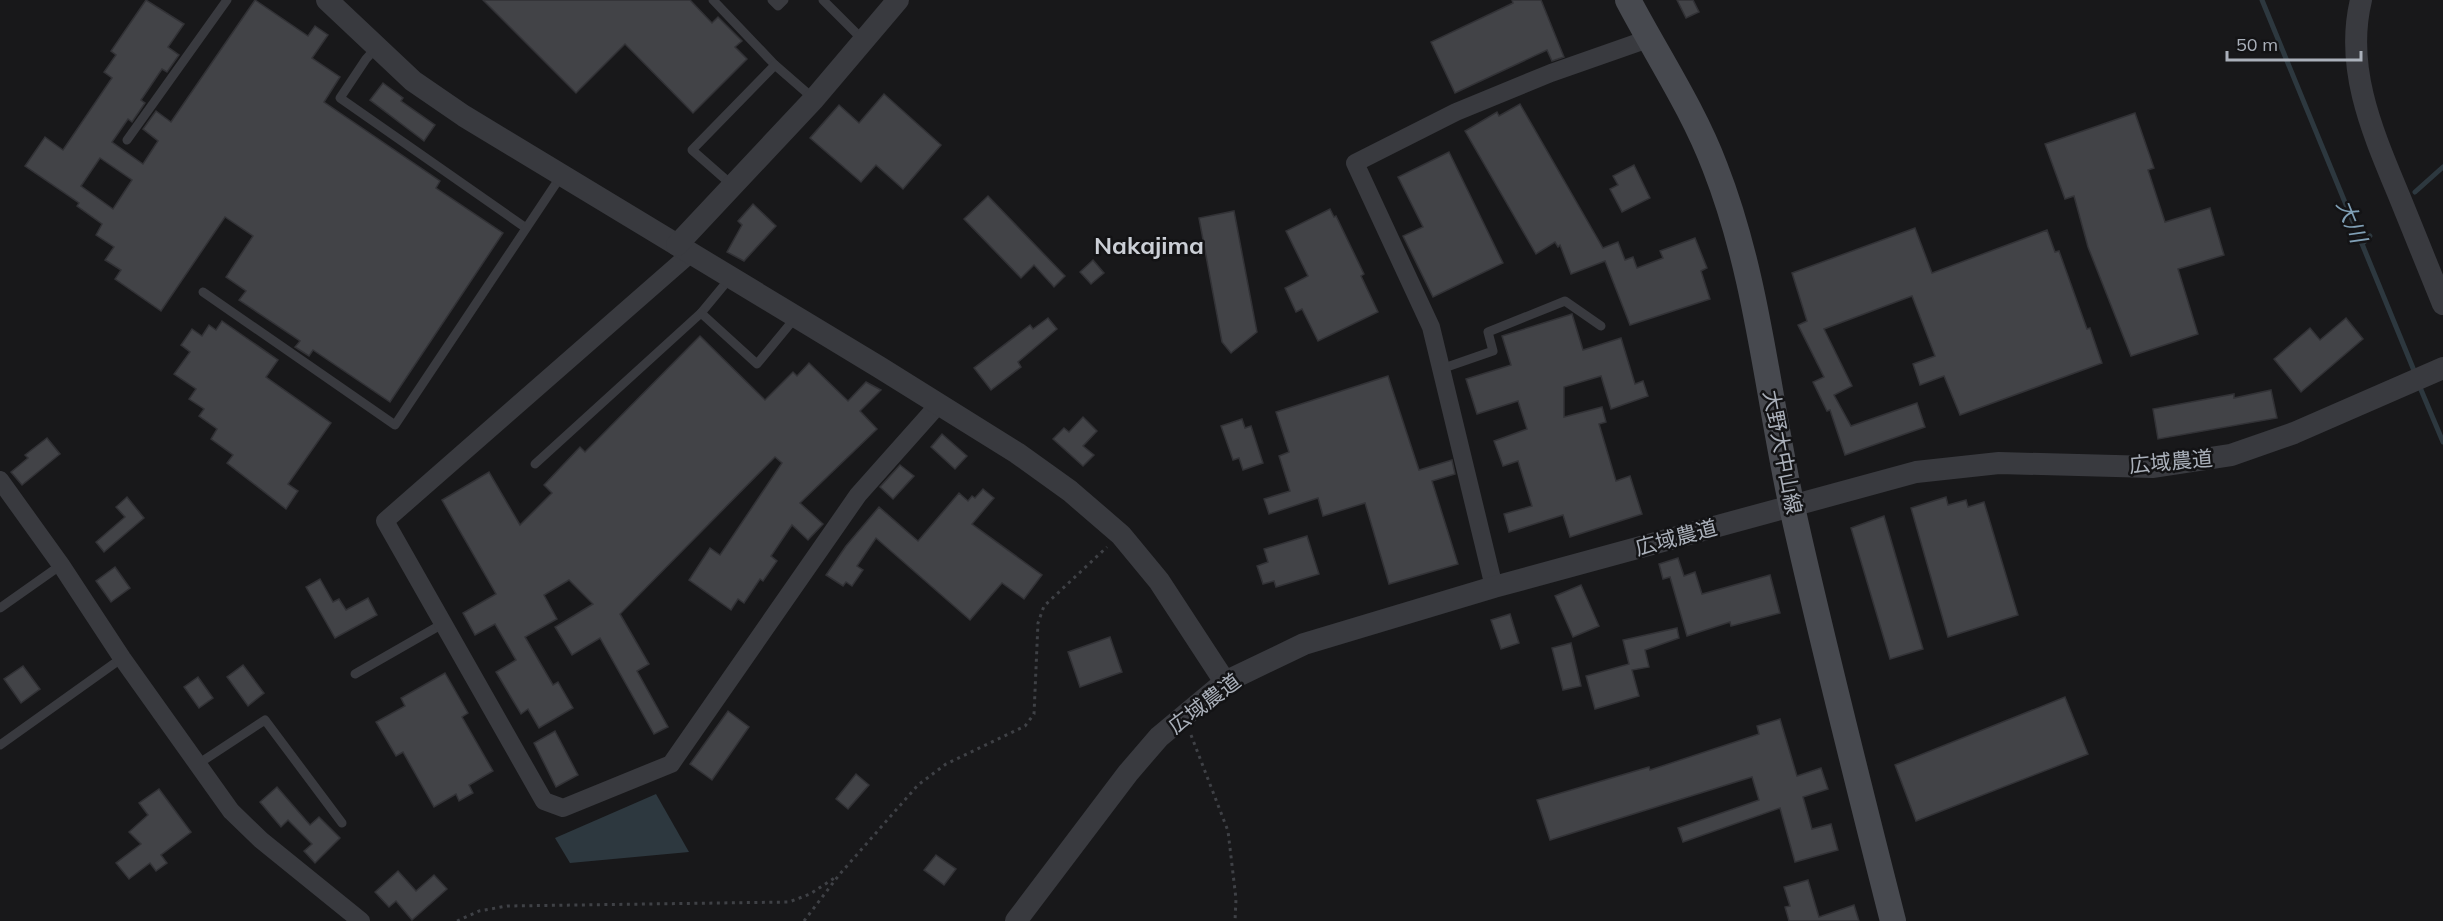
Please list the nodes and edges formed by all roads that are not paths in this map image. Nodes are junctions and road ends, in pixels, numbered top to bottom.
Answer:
1 (227, 0) edge
2 (327, 0) edge
3 (713, 0) edge
4 (772, 0) edge
5 (784, 0) edge
6 (823, 0) edge
7 (898, 0) edge
8 (1628, 0) edge
9 (2361, 0) edge
10 (1648, 39) junction
11 (865, 41) junction
12 (376, 48) junction
13 (775, 65) junction
14 (814, 99) junction
15 (127, 140) dead end
16 (561, 176) junction
17 (733, 186) junction
18 (526, 228) junction
19 (683, 249) junction
20 (730, 278) junction
21 (203, 292) dead end
22 (2443, 304) edge
23 (701, 313) junction
24 (796, 318) junction
25 (1602, 326) dead end
26 (2443, 368) edge
27 (1441, 369) junction
28 (939, 404) junction
29 (535, 464) dead end
30 (0, 480) edge
31 (1792, 505) junction
32 (61, 565) junction
33 (1494, 587) junction
34 (0, 608) edge
35 (444, 623) junction
36 (122, 658) junction
37 (355, 674) dead end
38 (1225, 682) junction
39 (0, 746) edge
40 (198, 764) junction
41 (342, 823) dead end
42 (361, 921) edge
43 (1016, 921) edge
44 (1893, 921) edge

1 - 15 lane
2 - 12 street
3 - 13 lane
4 - 5 lane
6 - 11 lane
7 - 11 street
8 - 10 main road, 大野大中山線
9 - 22 street
10 - 27 street
10 - 31 main road, 大野大中山線
11 - 14 street
12 - 16 street
12 - 18 lane
13 - 14 lane
13 - 17 lane
14 - 17 street
16 - 18 lane
16 - 19 street
17 - 19 street
18 - 21 lane
19 - 20 street
19 - 35 street
20 - 23 lane
20 - 24 street
23 - 24 lane
23 - 29 lane
24 - 28 street
25 - 27 lane
26 - 31 street, 広域農道
27 - 33 street
28 - 35 street
28 - 38 street
30 - 32 street
31 - 33 street, 広域農道
31 - 44 main road, 大野大中山線
32 - 34 lane
32 - 36 street
33 - 38 street, 広域農道
35 - 37 lane
36 - 39 lane
36 - 40 street
38 - 43 street, 広域農道
40 - 41 lane
40 - 42 street

